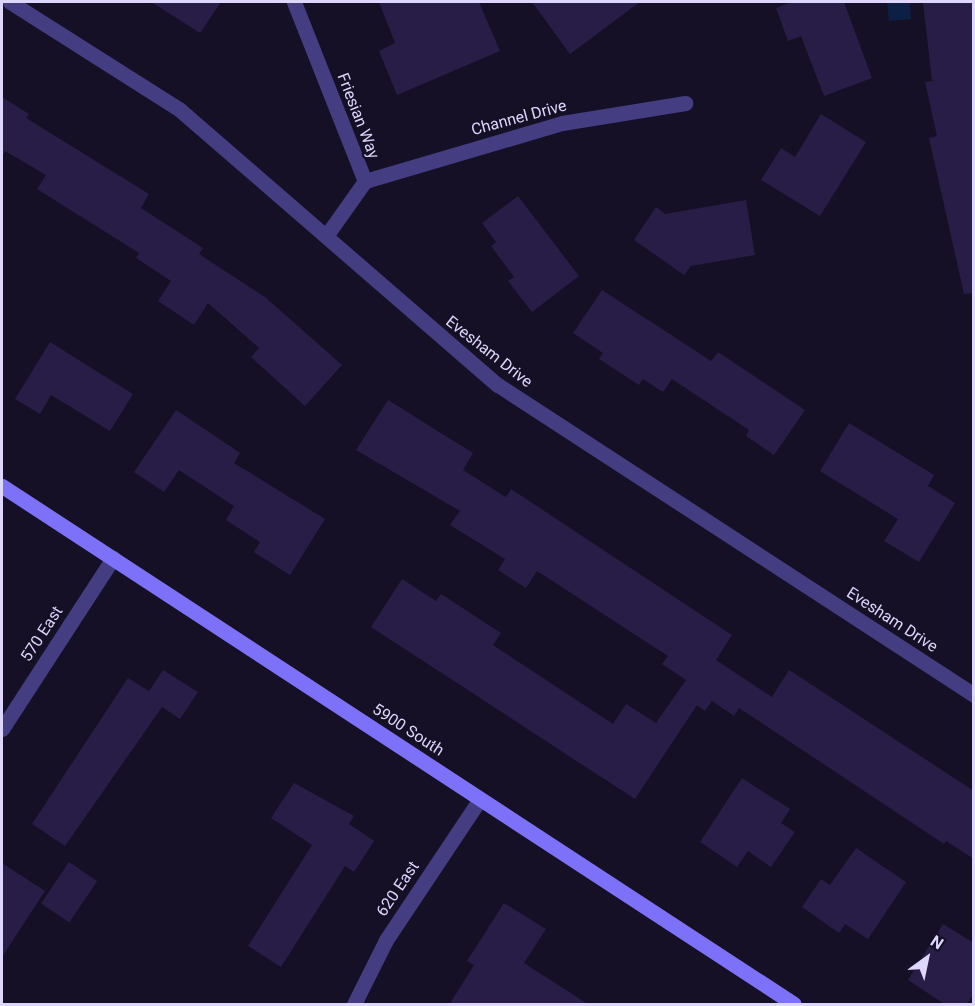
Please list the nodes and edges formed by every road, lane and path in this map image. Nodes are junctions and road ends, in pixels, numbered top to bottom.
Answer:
1 (10, 2) edge
2 (294, 2) edge
3 (685, 103) dead end
4 (365, 181) junction
5 (326, 236) junction
6 (2, 486) edge
7 (113, 558) junction
8 (974, 695) edge
9 (2, 729) edge
10 (480, 799) junction
11 (354, 1005) edge
12 (794, 1005) edge

1 - 5 street, Evesham Drive
2 - 4 street, Friesian Way
3 - 4 street, Channel Drive
4 - 5 street, Friesian Way
5 - 8 street, Evesham Drive
6 - 7 main road, 5900 South
7 - 9 street, 570 East
7 - 10 main road, 5900 South
10 - 11 street, 620 East
10 - 12 main road, 5900 South

